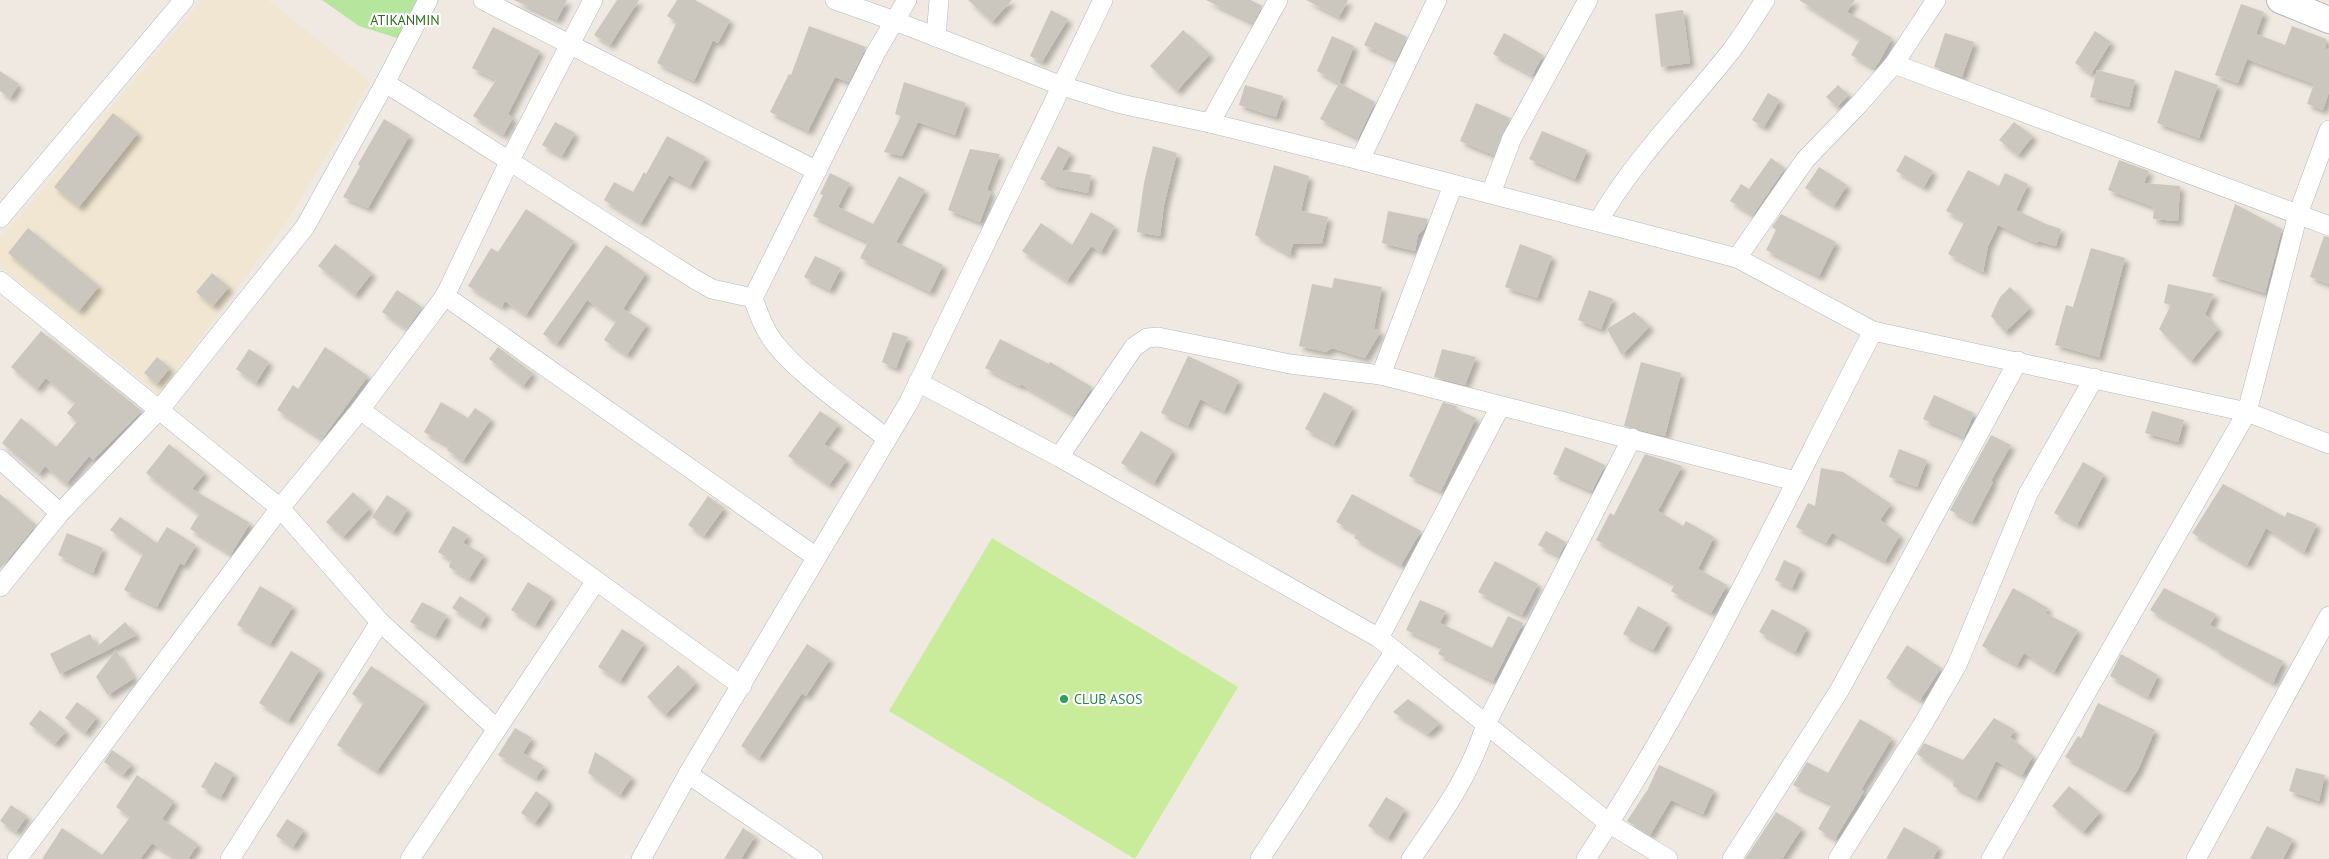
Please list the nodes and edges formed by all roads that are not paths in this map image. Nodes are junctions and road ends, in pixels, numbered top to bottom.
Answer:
1 (184, 0) edge
2 (428, 0) edge
3 (483, 0) edge
4 (593, 0) edge
5 (835, 0) edge
6 (907, 0) edge
7 (939, 0) edge
8 (1103, 0) edge
9 (1278, 0) edge
10 (1437, 0) edge
11 (1588, 0) edge
12 (1765, 0) edge
13 (1936, 0) edge
14 (2280, 0) edge
15 (2329, 20) edge
16 (895, 21) junction
17 (936, 37) junction
18 (571, 45) junction
19 (1894, 64) junction
20 (385, 83) junction
21 (1062, 86) junction
22 (1210, 123) junction
23 (2329, 130) edge
24 (510, 160) junction
25 (1360, 160) junction
26 (817, 171) junction
27 (1453, 184) junction
28 (1490, 193) junction
29 (2298, 214) junction
30 (0, 218) edge
31 (1599, 220) junction
32 (2329, 226) edge
33 (1737, 258) junction
34 (0, 282) edge
35 (445, 296) junction
36 (753, 298) junction
37 (1873, 331) junction
38 (2018, 360) junction
39 (1381, 375) junction
40 (2094, 378) junction
41 (918, 382) junction
42 (1500, 407) junction
43 (160, 409) junction
44 (360, 410) junction
45 (2247, 412) junction
46 (886, 438) junction
47 (1632, 438) junction
48 (2329, 444) edge
49 (1059, 457) junction
50 (0, 459) edge
51 (1795, 481) junction
52 (280, 508) junction
53 (60, 513) junction
54 (816, 557) junction
55 (596, 581) junction
56 (0, 587) edge
57 (2329, 616) edge
58 (380, 622) junction
59 (1380, 638) junction
60 (1395, 651) junction
61 (742, 686) junction
62 (1486, 724) junction
63 (497, 729) junction
64 (688, 774) junction
65 (1610, 824) junction
66 (17, 859) edge
67 (230, 859) edge
68 (410, 859) edge
69 (641, 859) edge
70 (813, 859) edge
71 (1260, 859) edge
72 (1411, 859) edge
73 (1586, 859) edge
74 (1668, 859) edge
75 (1732, 859) edge
76 (1838, 859) edge
77 (1991, 859) edge
78 (2196, 859) edge

1 - 30 street
2 - 20 street
3 - 18 street
4 - 18 street
5 - 16 street
6 - 16 street
7 - 17 street
8 - 21 street
9 - 22 street
10 - 25 street
11 - 28 street
12 - 31 street
13 - 19 street
14 - 15 street
16 - 17 street
16 - 26 street
17 - 21 street
18 - 24 street
18 - 26 street
19 - 29 street
19 - 33 street
20 - 24 street
20 - 43 street
21 - 22 street
21 - 41 street
22 - 25 street
23 - 29 street
24 - 35 street
24 - 36 street
25 - 27 street
26 - 36 street
27 - 28 street
27 - 39 street
28 - 31 street
29 - 32 street
29 - 45 street
31 - 33 street
33 - 37 street
34 - 43 street
35 - 44 street
35 - 54 street
36 - 46 street
37 - 38 street
37 - 51 street
38 - 40 street
38 - 75 street
39 - 42 street
39 - 49 street
40 - 45 street
40 - 76 street
41 - 46 street
41 - 49 street
42 - 47 street
42 - 59 street
43 - 52 street
43 - 53 street
44 - 52 street
44 - 55 street
45 - 48 street
45 - 77 street
46 - 54 street
47 - 51 street
47 - 62 street
49 - 59 street
50 - 53 street
51 - 65 street
52 - 58 street
52 - 66 street
53 - 56 street
54 - 61 street
55 - 61 street
55 - 63 street
57 - 78 street
58 - 63 street
58 - 67 street
59 - 60 street
60 - 62 street
60 - 71 street
61 - 64 street
62 - 65 street
62 - 72 street
63 - 68 street
64 - 69 street
64 - 70 street
65 - 73 street
65 - 74 street

